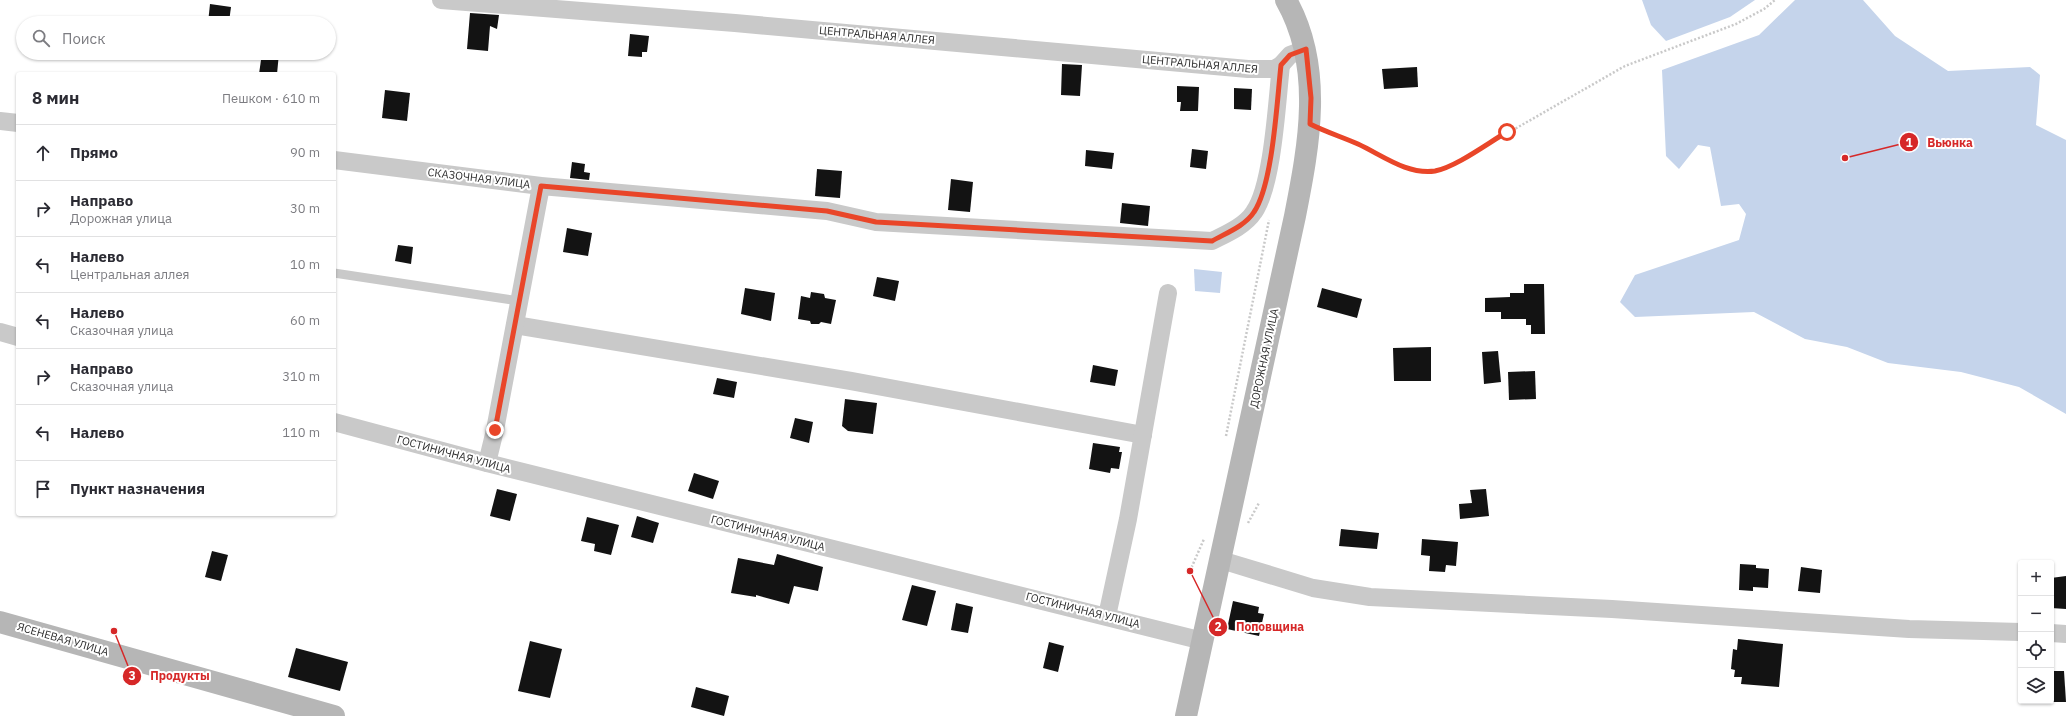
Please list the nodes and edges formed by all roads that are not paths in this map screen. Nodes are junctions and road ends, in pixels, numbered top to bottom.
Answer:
1 (441, 0) edge
2 (1286, 0) edge
3 (1306, 49) junction
4 (1281, 65) junction
5 (0, 121) edge
6 (16, 123) edge
7 (336, 160) edge
8 (541, 186) junction
9 (336, 273) edge
10 (1168, 293) dead end
11 (519, 301) junction
12 (515, 325) junction
13 (0, 332) edge
14 (16, 336) edge
15 (336, 423) edge
16 (1143, 435) junction
17 (486, 463) junction
18 (1220, 560) junction
19 (1107, 616) junction
20 (0, 622) edge
21 (2018, 632) edge
22 (2054, 633) edge
23 (2066, 634) edge
24 (1203, 641) junction
25 (334, 716) edge
26 (1186, 716) edge

1 - 4 street, ЦЕНТРАЛЬНАЯ АЛЛЕЯ
2 - 3 main road, ДОРОЖНАЯ УЛИЦА
3 - 4 street, ЦЕНТРАЛЬНАЯ АЛЛЕЯ
3 - 18 main road, ДОРОЖНАЯ УЛИЦА
4 - 8 street, СКАЗОЧНАЯ УЛИЦА
5 - 6 street
7 - 8 street, СКАЗОЧНАЯ УЛИЦА
8 - 11 street
9 - 11 lane
10 - 16 street
11 - 12 street
12 - 16 street
12 - 17 street
13 - 14 street
15 - 17 street, ГОСТИНИЧНАЯ УЛИЦА
16 - 19 street
17 - 19 street, ГОСТИНИЧНАЯ УЛИЦА
18 - 21 street
18 - 24 main road, ДОРОЖНАЯ УЛИЦА
19 - 24 street, ГОСТИНИЧНАЯ УЛИЦА
20 - 25 main road, ЯСЕНЕВАЯ УЛИЦА
22 - 23 street
24 - 26 main road, ДОРОЖНАЯ УЛИЦА

